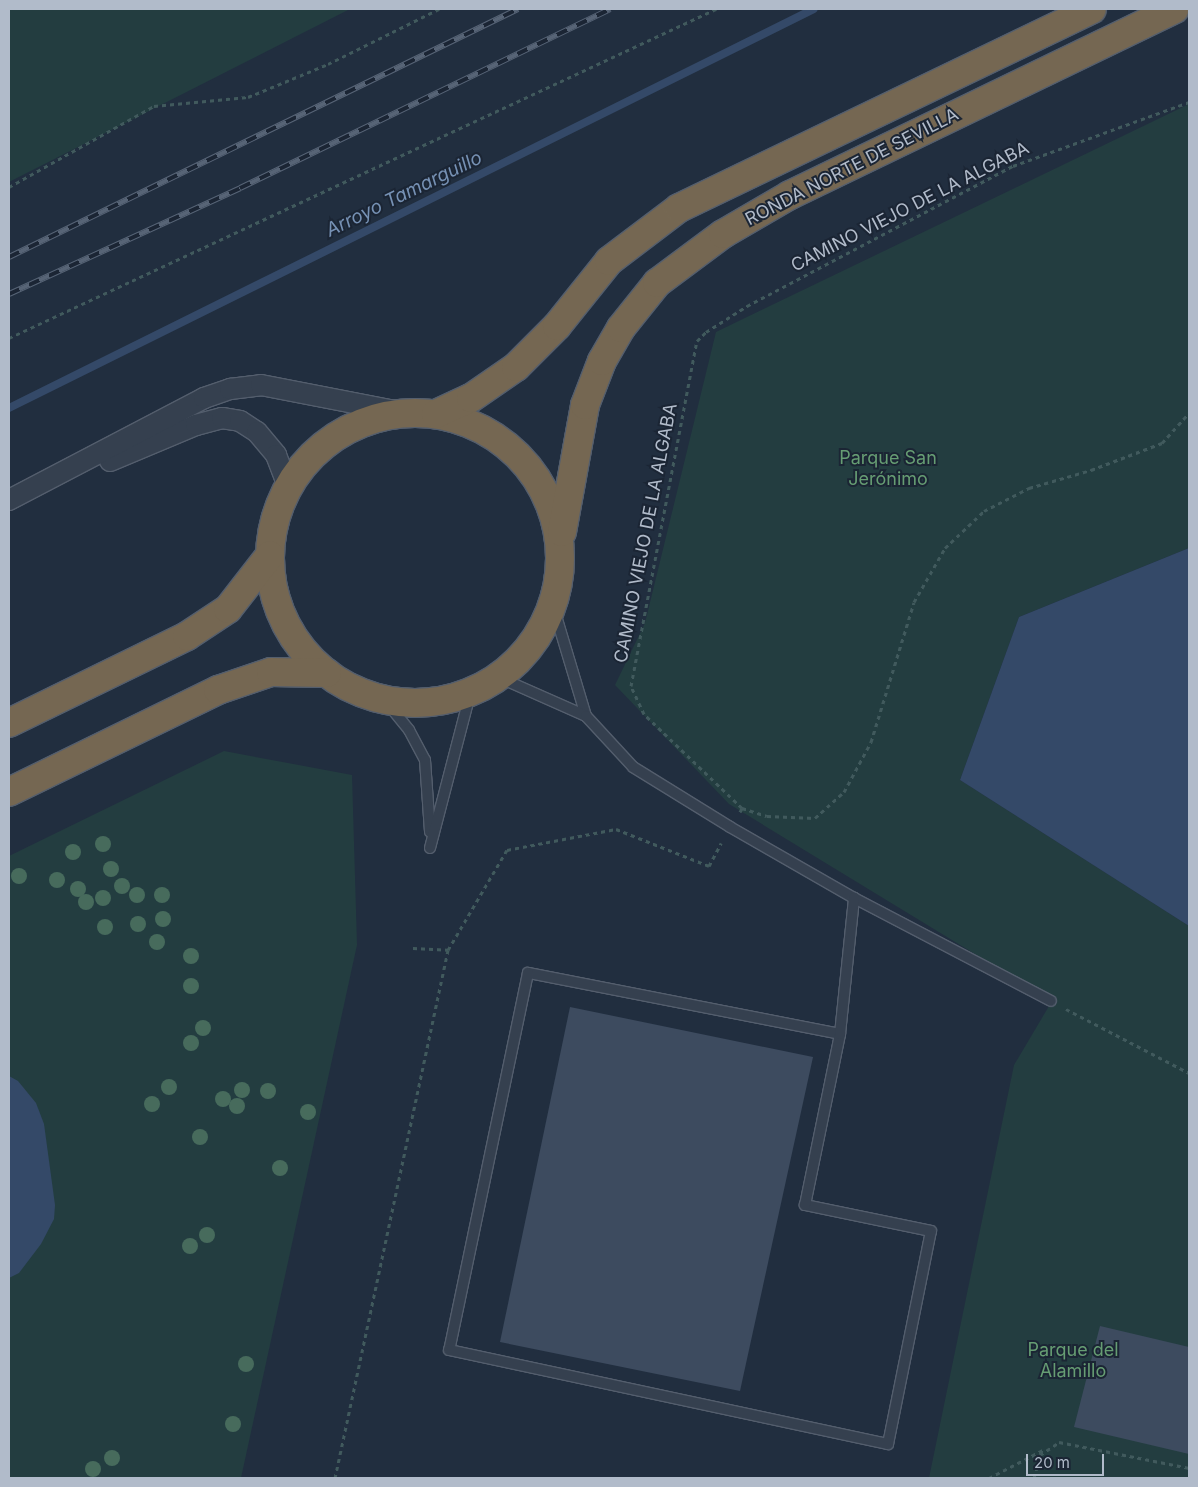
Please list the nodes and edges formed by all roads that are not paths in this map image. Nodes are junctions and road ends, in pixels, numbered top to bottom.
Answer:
1 (1092, 9) edge
2 (1174, 9) edge
3 (405, 413) junction
4 (436, 414) junction
5 (288, 487) junction
6 (9, 501) edge
7 (560, 541) junction
8 (270, 556) junction
9 (553, 606) junction
10 (327, 673) junction
11 (498, 677) junction
12 (472, 691) junction
13 (384, 699) junction
14 (586, 716) junction
15 (9, 723) edge
16 (9, 792) edge
17 (854, 898) junction
18 (1051, 1001) road end
19 (840, 1034) junction

1 - 4 highway, RONDA NORTE DE SEVILLA
2 - 7 highway, RONDA NORTE DE SEVILLA
3 - 4 highway, RONDA NORTE DE SEVILLA
3 - 5 highway, RONDA NORTE DE SEVILLA
3 - 6 street
4 - 7 highway, RONDA NORTE DE SEVILLA
5 - 6 street
5 - 8 highway, RONDA NORTE DE SEVILLA
7 - 9 highway, RONDA NORTE DE SEVILLA
8 - 10 highway, RONDA NORTE DE SEVILLA
8 - 15 highway
9 - 11 highway, RONDA NORTE DE SEVILLA
9 - 14 lane
10 - 13 highway, RONDA NORTE DE SEVILLA
10 - 16 highway
11 - 12 highway, RONDA NORTE DE SEVILLA
11 - 14 lane
12 - 13 highway, RONDA NORTE DE SEVILLA
12 - 13 lane
14 - 17 lane
17 - 18 lane
17 - 19 lane
19 - 19 lane

